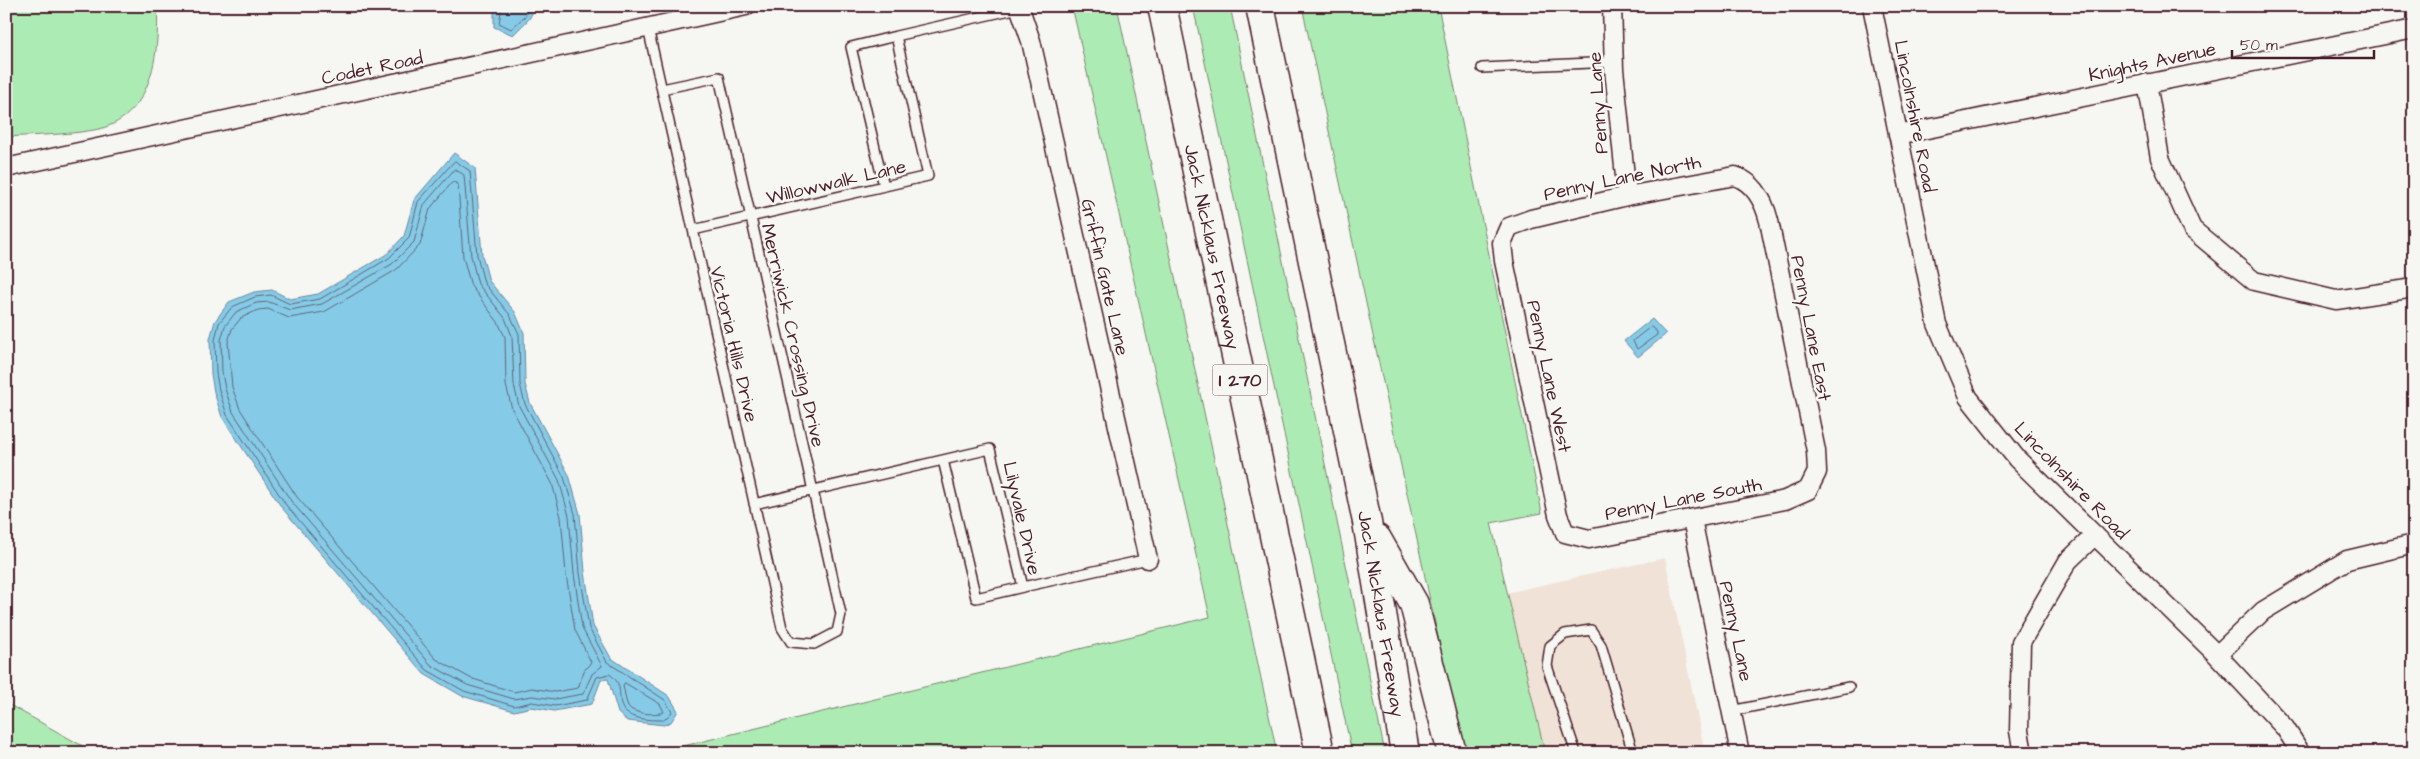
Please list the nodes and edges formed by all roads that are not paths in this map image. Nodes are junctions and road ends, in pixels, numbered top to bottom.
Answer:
1 (746, 6) edge
2 (1162, 6) edge
3 (1260, 6) edge
4 (1612, 6) edge
5 (1872, 6) edge
6 (1019, 7) edge
7 (648, 28) junction
8 (2414, 30) edge
9 (896, 36) junction
10 (1614, 62) junction
11 (1482, 68) dead end
12 (2147, 83) junction
13 (662, 89) junction
14 (1898, 135) junction
15 (6, 168) edge
16 (1745, 180) joint
17 (884, 186) junction
18 (1626, 196) junction
19 (751, 217) junction
20 (1509, 227) joint
21 (693, 230) junction
22 (2414, 288) edge
23 (943, 460) junction
24 (812, 490) junction
25 (1808, 490) joint
26 (754, 504) junction
27 (1692, 518) junction
28 (1367, 522) junction
29 (1564, 533) joint
30 (2095, 535) junction
31 (2414, 544) edge
32 (1148, 559) joint
33 (1023, 587) junction
34 (814, 644) joint
35 (2217, 655) junction
36 (1849, 688) dead end
37 (1731, 711) junction
38 (1408, 746) edge
39 (1320, 753) edge
40 (1452, 753) edge
41 (1576, 753) edge
42 (1633, 753) edge
43 (1740, 753) edge
44 (2023, 753) edge
45 (2301, 753) edge

1 - 7 street, Codet Road
2 - 39 highway, Jack Nicklaus Freeway / I 270
3 - 28 highway, Jack Nicklaus Freeway
4 - 10 street, Penny Lane
5 - 14 street, Lincolnshire Road
6 - 9 lane
6 - 32 street, Griffin Gate Lane
7 - 13 lane, Victoria Hills Drive
7 - 15 street, Codet Road
8 - 12 street, Knights Avenue
9 - 17 lane, Willowwalk Lane
9 - 17 lane
10 - 11 lane
10 - 18 street, Penny Lane
12 - 14 street, Knights Avenue
12 - 22 street
13 - 19 lane, Merriwick Crossing Drive
13 - 21 lane, Victoria Hills Drive
14 - 30 street, Lincolnshire Road
16 - 18 street, Penny Lane North
16 - 25 street, Penny Lane East
17 - 19 lane, Willowwalk Lane
18 - 20 street, Penny Lane North
19 - 21 lane, Willowwalk Lane
19 - 24 lane, Merriwick Crossing Drive
20 - 29 street, Penny Lane West
21 - 26 lane, Victoria Hills Drive
23 - 24 lane, Lilyvale Drive
23 - 33 lane, Lilyvale Drive
23 - 33 lane
24 - 26 lane, Lilyvale Drive
24 - 34 lane, Merriwick Crossing Drive
25 - 27 street, Penny Lane South
26 - 34 lane, Victoria Hills Drive
27 - 29 street, Penny Lane South
27 - 37 street, Penny Lane
28 - 38 highway, Jack Nicklaus Freeway
28 - 40 highway
30 - 35 street, Lincolnshire Road
30 - 44 street
31 - 35 street
32 - 33 lane, Lilyvale Drive
35 - 45 street, Lincolnshire Road
36 - 37 lane
37 - 43 street, Penny Lane
41 - 42 lane

